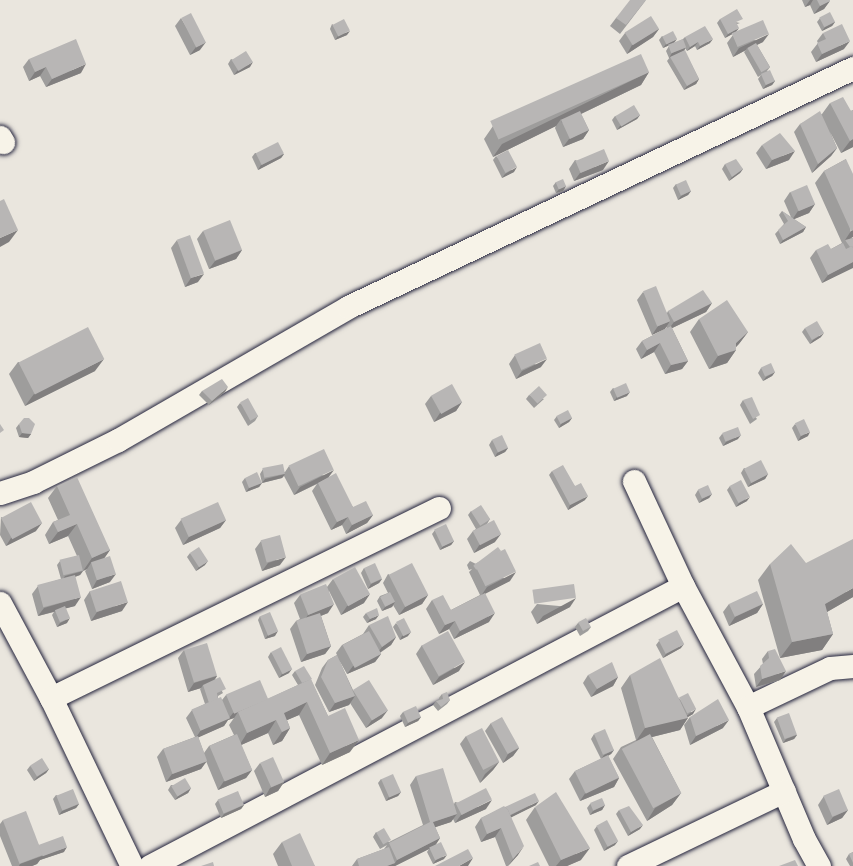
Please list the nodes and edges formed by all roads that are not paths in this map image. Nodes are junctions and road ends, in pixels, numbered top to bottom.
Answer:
1 (853, 68) edge
2 (634, 481) dead end
3 (0, 493) edge
4 (439, 508) dead end
5 (683, 586) junction
6 (0, 603) edge
7 (853, 666) edge
8 (51, 698) junction
9 (748, 707) junction
10 (784, 791) junction
11 (132, 866) edge
12 (150, 866) edge
13 (628, 866) edge
14 (819, 866) edge

1 - 3 street
2 - 5 street
4 - 8 street
5 - 9 street
5 - 12 street
6 - 8 street
7 - 9 street
8 - 11 street
9 - 10 street
10 - 13 street
10 - 14 street

